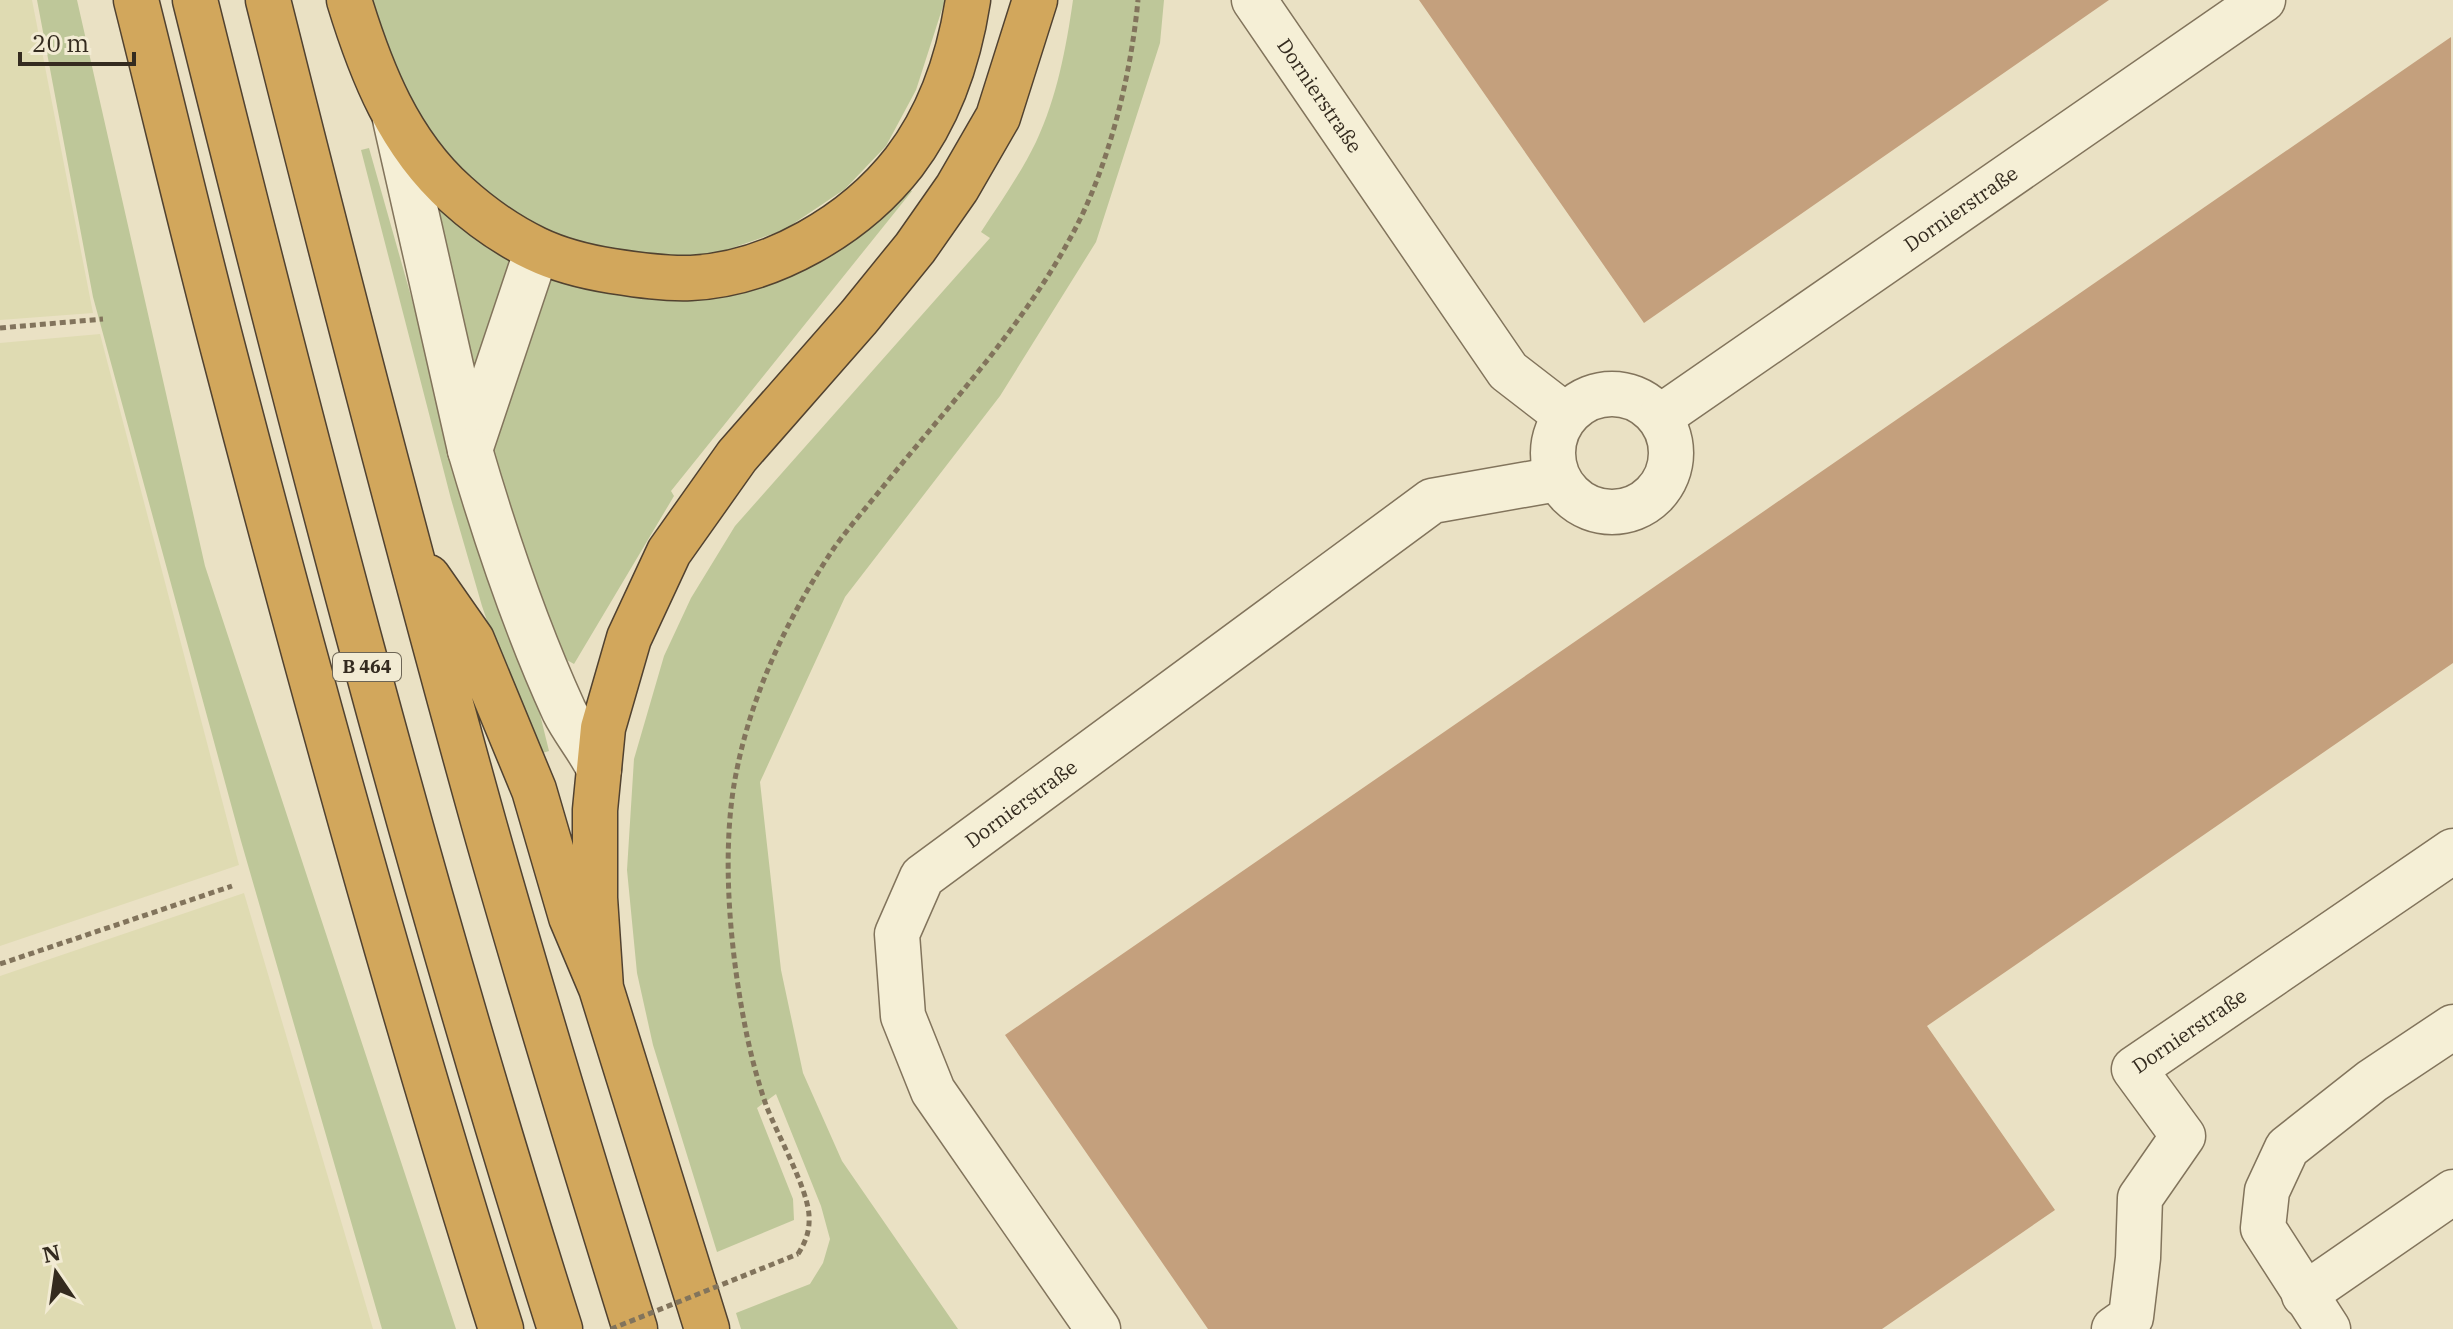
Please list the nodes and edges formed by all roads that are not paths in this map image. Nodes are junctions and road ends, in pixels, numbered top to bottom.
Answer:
1 (136, 0) edge
2 (195, 0) edge
3 (268, 0) edge
4 (349, 0) edge
5 (968, 0) edge
6 (1035, 0) edge
7 (1254, 0) edge
8 (2263, 0) edge
9 (1020, 21) edge
10 (395, 119) junction
11 (537, 250) junction
12 (1565, 415) junction
13 (1660, 417) junction
14 (470, 450) junction
15 (1557, 479) junction
16 (410, 552) junction
17 (599, 769) junction
18 (2453, 851) edge
19 (601, 988) junction
20 (2453, 1027) edge
21 (2453, 1192) edge
22 (2316, 1312) edge
23 (501, 1329) edge
24 (560, 1329) edge
25 (635, 1329) edge
26 (707, 1329) edge
27 (1098, 1329) edge
28 (2114, 1329) edge

1 - 23 highway, B 464
2 - 24 highway, B 464
3 - 16 highway
4 - 10 highway
5 - 11 highway
6 - 9 highway
7 - 12 lane, Dornierstraße
8 - 13 lane, Dornierstraße
9 - 17 highway
10 - 11 highway
10 - 14 lane
11 - 14 lane
12 - 13 lane
12 - 15 lane
13 - 15 lane
14 - 17 lane
15 - 27 lane, Dornierstraße
16 - 19 highway
16 - 25 highway
17 - 19 highway
18 - 28 lane, Dornierstraße
19 - 26 highway
20 - 22 lane
21 - 22 lane

